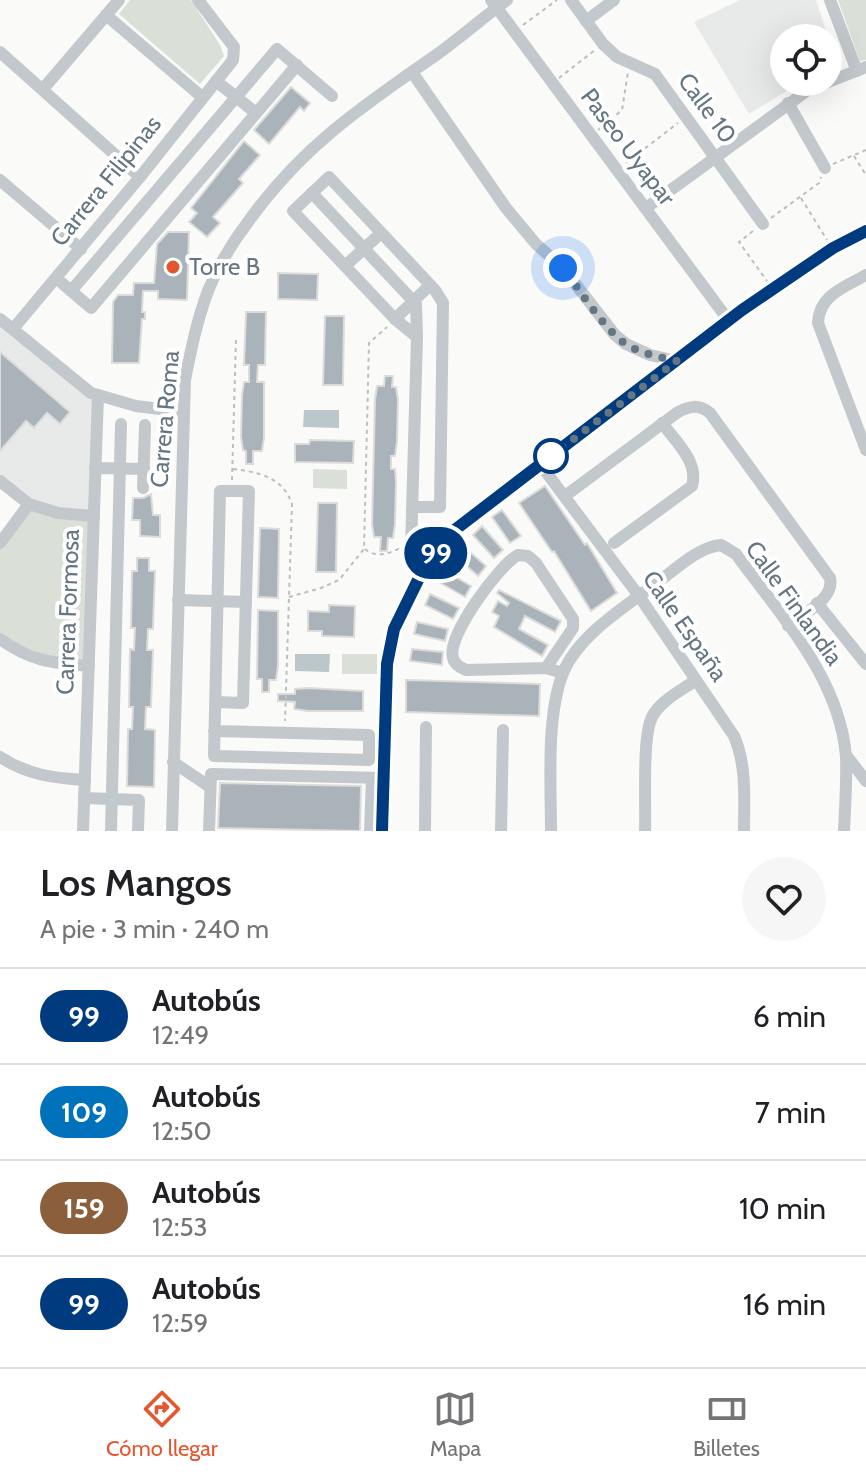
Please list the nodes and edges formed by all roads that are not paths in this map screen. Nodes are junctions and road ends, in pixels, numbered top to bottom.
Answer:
1 (119, 0) edge
2 (198, 0) edge
3 (571, 0) edge
4 (614, 0) edge
5 (830, 0) edge
6 (498, 2) edge
7 (106, 15) junction
8 (586, 21) junction
9 (0, 52) edge
10 (297, 65) junction
11 (862, 69) edge
12 (412, 72) junction
13 (216, 81) junction
14 (43, 89) junction
15 (332, 96) dead end
16 (202, 97) junction
17 (236, 97) junction
18 (788, 103) junction
19 (256, 113) junction
20 (715, 156) junction
21 (825, 168) road end
22 (140, 177) junction
23 (0, 180) edge
24 (312, 193) junction
25 (646, 208) junction
26 (763, 224) road end
27 (866, 231) edge
28 (381, 233) junction
29 (81, 249) junction
30 (364, 249) junction
31 (345, 266) junction
32 (866, 275) edge
33 (56, 278) junction
34 (430, 285) junction
35 (71, 291) junction
36 (414, 301) junction
37 (0, 319) edge
38 (395, 319) junction
39 (729, 321) junction
40 (13, 329) junction
41 (417, 337) junction
42 (677, 361) junction
43 (98, 395) junction
44 (184, 412) junction
45 (662, 423) junction
46 (121, 424) dead end
47 (145, 425) dead end
48 (866, 450) edge
49 (540, 464) junction
50 (95, 468) junction
51 (120, 468) junction
52 (144, 469) junction
53 (0, 481) edge
54 (143, 488) dead end
55 (565, 496) junction
56 (29, 504) junction
57 (413, 507) junction
58 (94, 516) junction
59 (0, 543) edge
60 (614, 543) dead end
61 (426, 568) junction
62 (639, 596) junction
63 (178, 600) junction
64 (218, 601) junction
65 (246, 602) junction
66 (817, 603) junction
67 (788, 626) junction
68 (0, 639) edge
69 (866, 664) edge
70 (89, 666) junction
71 (546, 668) junction
72 (563, 673) junction
73 (696, 680) junction
74 (215, 702) junction
75 (426, 727) dead end
76 (503, 730) dead end
77 (214, 731) junction
78 (846, 755) junction
79 (0, 757) edge
80 (173, 762) junction
81 (377, 778) junction
82 (85, 780) junction
83 (866, 781) edge
84 (210, 787) junction
85 (84, 798) junction
86 (112, 799) junction
87 (83, 831) edge
88 (111, 831) edge
89 (138, 831) edge
90 (172, 831) edge
91 (209, 831) edge
92 (370, 831) edge
93 (382, 831) edge
94 (425, 831) edge
95 (501, 831) edge
96 (551, 831) edge
97 (645, 831) edge
98 (744, 831) edge
99 (844, 831) edge

1 - 7 street
2 - 13 street, Carrera Filipinas
3 - 8 street, Calle 10
4 - 8 street
5 - 11 street
6 - 12 street, Carrera Roma
6 - 25 street, Paseo Uyapar
7 - 14 street
7 - 16 street
8 - 20 street, Calle 10
9 - 14 street
10 - 15 street
10 - 17 street
10 - 19 street
11 - 18 street
12 - 42 street
12 - 44 street, Carrera Roma
13 - 16 street, Carrera Filipinas
13 - 17 street
14 - 22 street
16 - 22 street, Carrera Filipinas
17 - 19 street
17 - 35 street
18 - 20 street
18 - 21 street
19 - 35 street
20 - 25 street
20 - 26 street, Calle 10
22 - 29 street, Carrera Filipinas
23 - 29 street
24 - 28 street
24 - 30 street
24 - 31 street
25 - 39 street, Paseo Uyapar
27 - 39 street
28 - 30 street
28 - 34 street
29 - 33 street, Carrera Filipinas
30 - 31 street
30 - 36 street
31 - 38 street
32 - 48 street
33 - 35 street
33 - 40 street, Carrera Filipinas
34 - 36 street
34 - 57 street
36 - 38 street
36 - 41 street
37 - 40 street
38 - 41 street
39 - 42 street
40 - 43 street
41 - 57 street
42 - 49 street
43 - 44 street
43 - 50 street, Carrera Formosa
44 - 63 street, Carrera Roma
45 - 55 street
45 - 60 street
45 - 66 street
46 - 51 street
47 - 52 street
49 - 55 street, Calle España
49 - 61 street
50 - 51 street
50 - 58 street, Carrera Formosa
51 - 52 street
51 - 86 street
52 - 54 street
53 - 56 street
55 - 62 street, Calle España
56 - 58 street
56 - 59 street
57 - 61 street
58 - 70 street, Carrera Formosa
61 - 81 street
62 - 67 street, Calle Finlandia
62 - 72 street
62 - 73 street, Calle España
63 - 64 street
63 - 80 street, Carrera Roma
64 - 65 street
64 - 65 street
64 - 74 street
65 - 74 street
66 - 67 street
66 - 69 street
67 - 78 street, Calle Finlandia
68 - 70 street
70 - 82 street, Carrera Formosa
71 - 71 street
71 - 72 street
72 - 96 street
73 - 97 street
73 - 98 street, Calle España
74 - 77 street
75 - 94 street
76 - 95 street
77 - 77 street
78 - 83 street
78 - 99 street, Calle Finlandia
79 - 82 street
80 - 84 street
80 - 90 street, Carrera Roma
81 - 84 street
81 - 92 street
81 - 93 street
82 - 85 street, Carrera Formosa
84 - 91 street
85 - 86 street
85 - 87 street, Carrera Formosa
86 - 88 street
86 - 89 street

